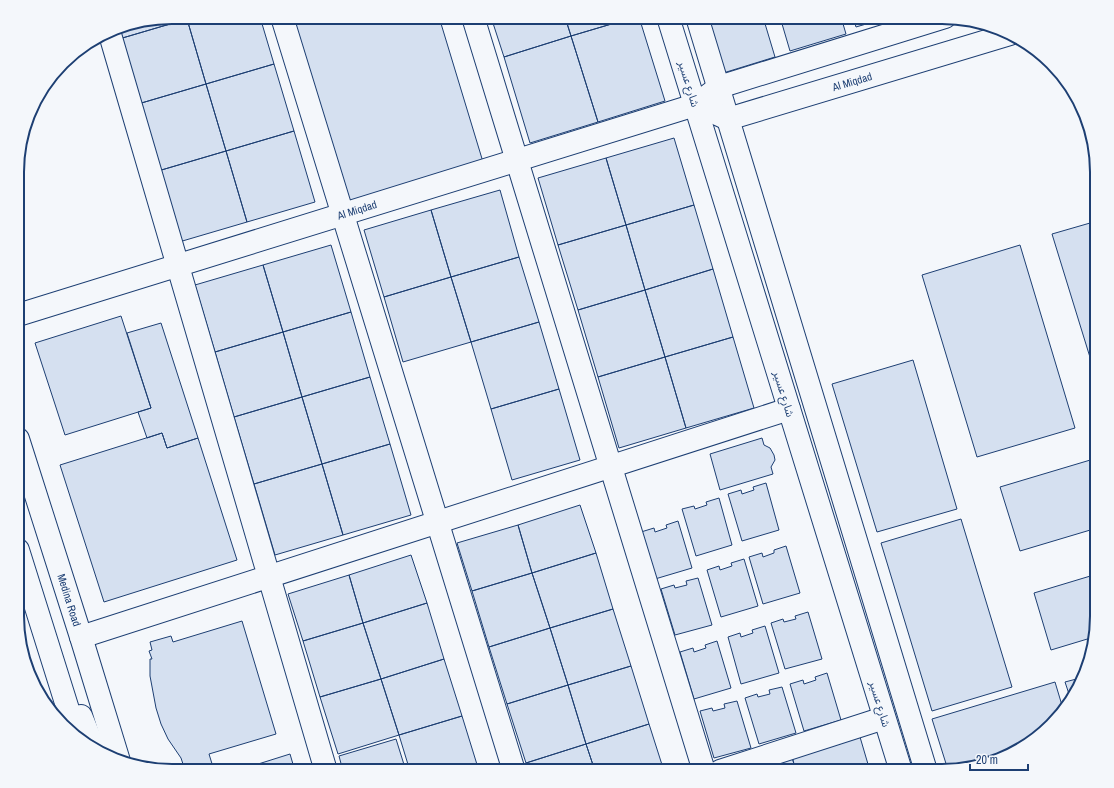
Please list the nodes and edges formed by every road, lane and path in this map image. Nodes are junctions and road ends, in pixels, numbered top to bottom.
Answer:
1 (284, 24) edge
2 (474, 24) edge
3 (670, 24) edge
4 (699, 24) edge
5 (922, 24) edge
6 (1002, 36) edge
7 (111, 37) edge
8 (719, 87) junction
9 (695, 105) junction
10 (728, 119) junction
11 (517, 161) junction
12 (343, 215) junction
13 (178, 266) junction
14 (24, 313) edge
15 (789, 409) junction
16 (24, 458) edge
17 (611, 466) junction
18 (437, 522) junction
19 (24, 569) edge
20 (269, 576) junction
21 (38, 614) junction
22 (81, 637) junction
23 (884, 718) junction
24 (73, 726) edge
25 (90, 739) edge
26 (116, 753) edge
27 (324, 764) edge
28 (512, 764) edge
29 (702, 764) edge
30 (742, 764) edge
31 (899, 764) edge
32 (924, 764) edge

1 - 12 main road
2 - 11 main road
3 - 9 main road, شارع عسير
4 - 8 main road
5 - 8 main road, Al Miqdad
6 - 10 main road, Al Miqdad
7 - 13 main road
8 - 9 main road, Al Miqdad
8 - 10 main road
9 - 10 main road
9 - 11 main road, Al Miqdad
9 - 15 main road, شارع عسير
10 - 32 main road
11 - 12 main road, Al Miqdad
11 - 17 main road
12 - 13 main road, Al Miqdad
12 - 18 main road
13 - 14 main road, Al Miqdad
13 - 20 main road
15 - 17 main road
15 - 23 main road, شارع عسير
16 - 22 main road, Medina Road
17 - 18 main road
17 - 29 main road
18 - 20 main road
18 - 28 main road
19 - 21 main road
20 - 22 main road
20 - 27 main road
21 - 24 main road
21 - 25 main road
22 - 26 main road, Medina Road
23 - 30 main road
23 - 31 main road, شارع عسير

